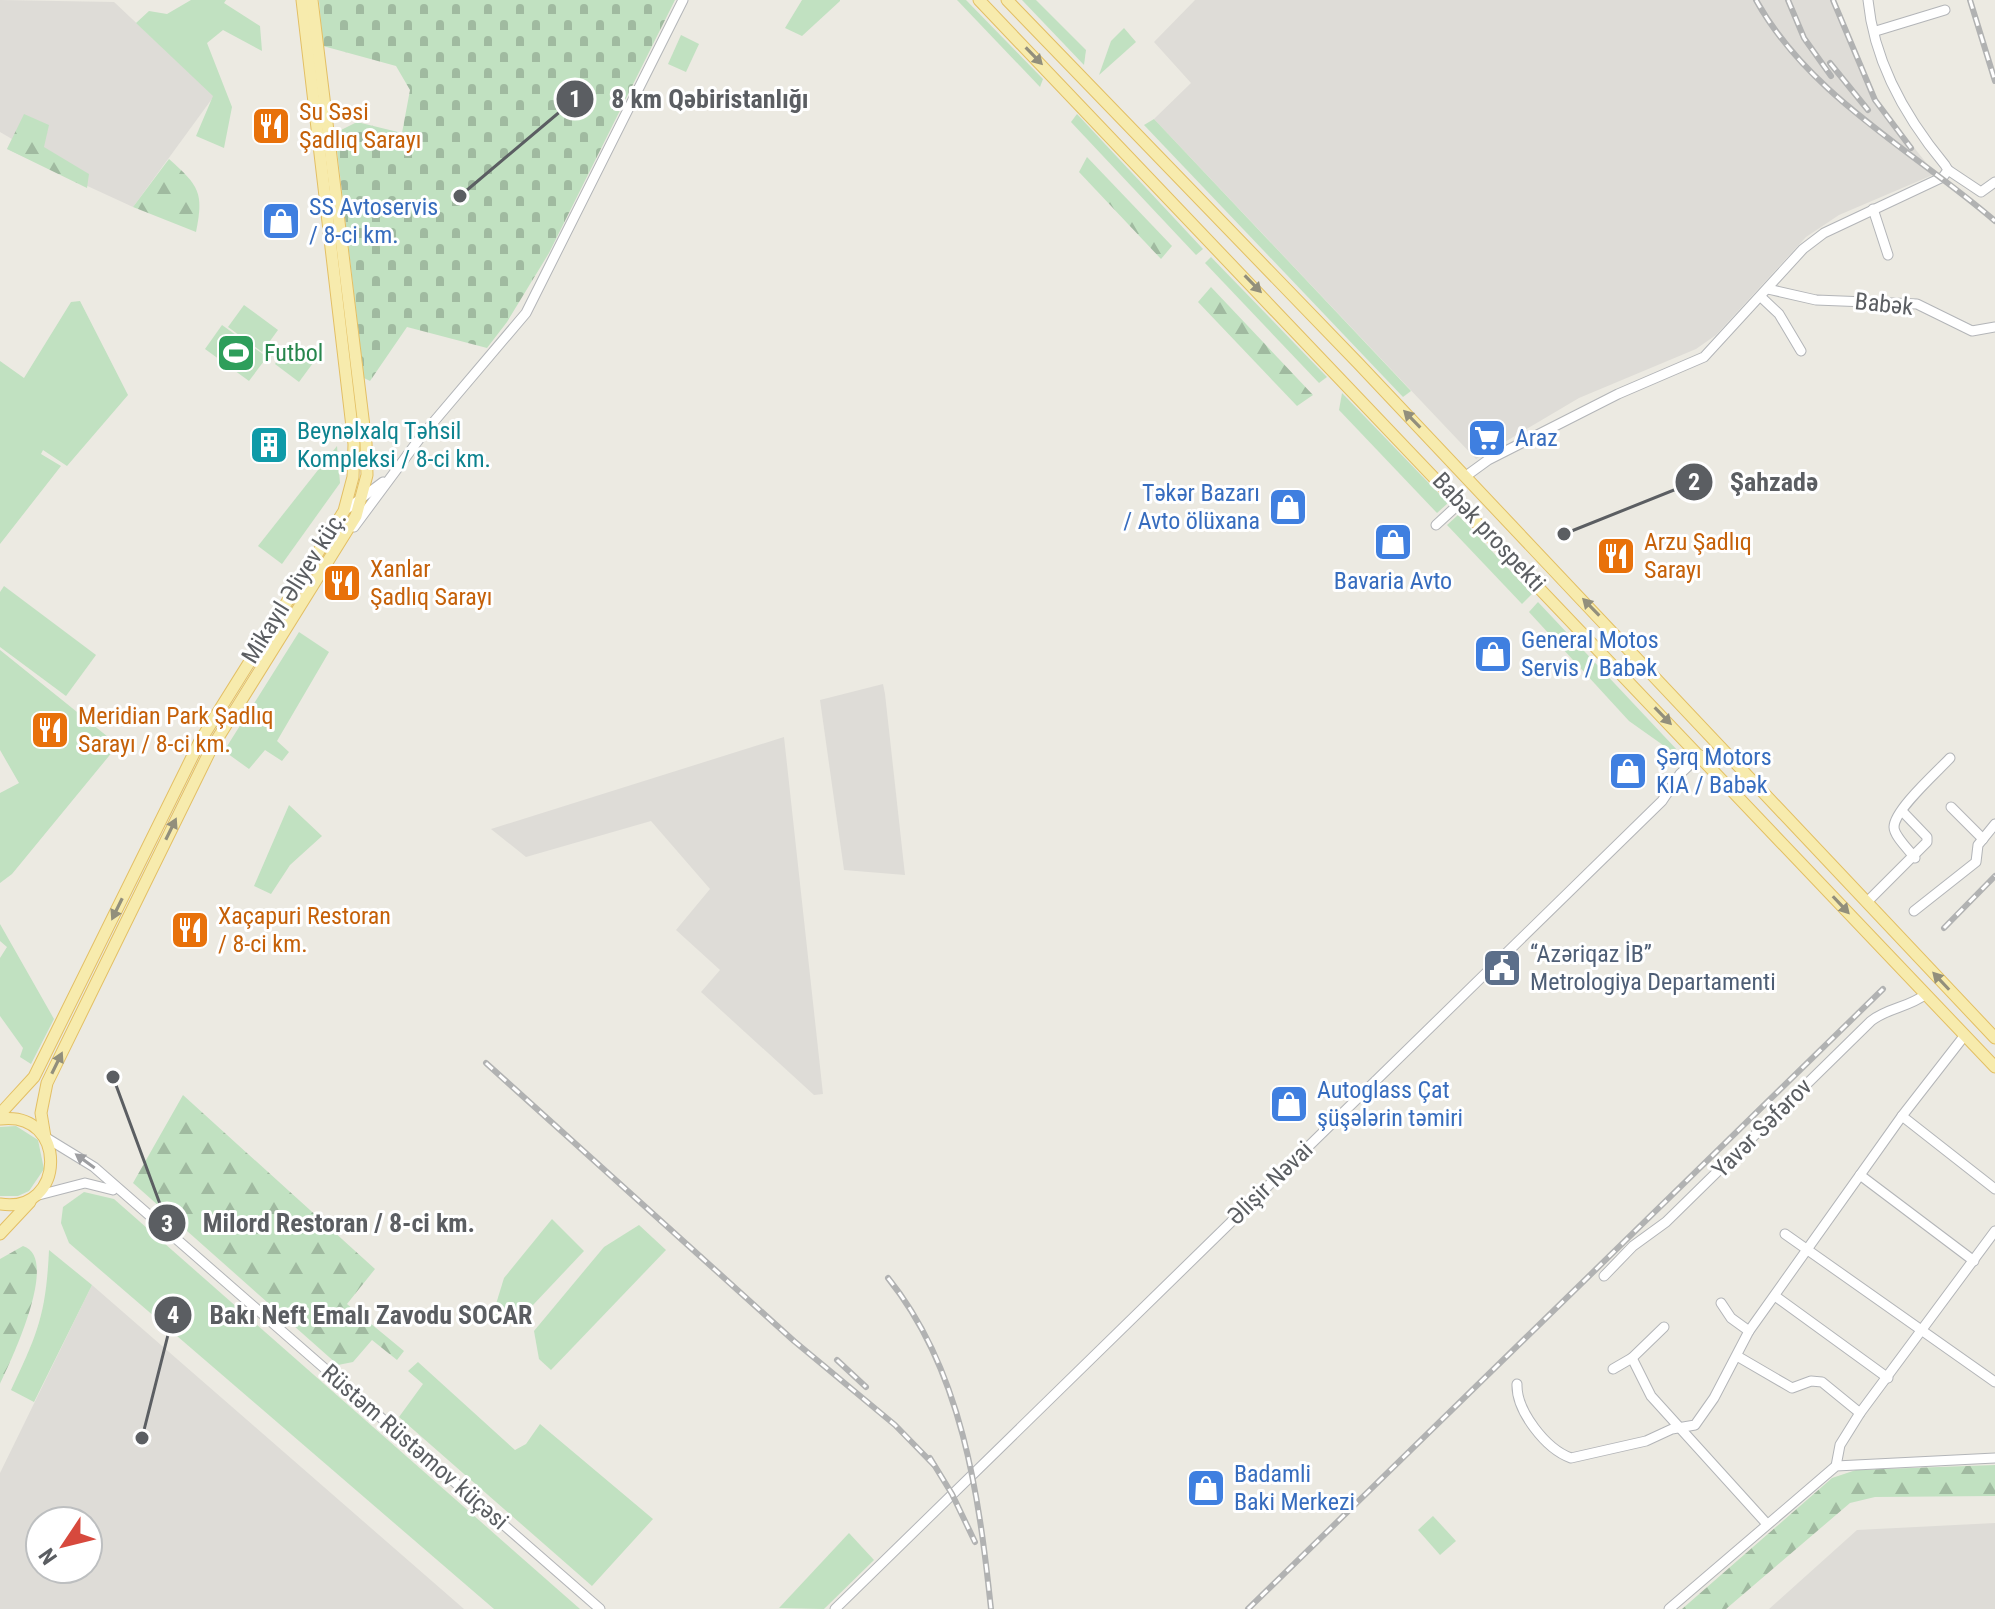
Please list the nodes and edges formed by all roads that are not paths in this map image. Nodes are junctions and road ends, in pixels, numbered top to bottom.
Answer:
1 (302, 0) edge
2 (312, 0) edge
3 (683, 0) edge
4 (979, 0) edge
5 (1007, 0) edge
6 (1868, 0) edge
7 (1945, 10) dead end
8 (1876, 31) junction
9 (1055, 78) junction
10 (1130, 127) junction
11 (1948, 170) junction
12 (1995, 182) edge
13 (1873, 209) junction
14 (1888, 255) dead end
15 (1234, 265) junction
16 (1765, 293) junction
17 (1301, 303) junction
18 (1995, 327) edge
19 (1801, 351) dead end
20 (367, 475) junction
21 (1466, 476) junction
22 (388, 480) junction
23 (362, 498) junction
24 (1461, 502) junction
25 (344, 511) junction
26 (1436, 525) dead end
27 (339, 547) junction
28 (1700, 755) junction
29 (1950, 758) dead end
30 (1951, 807) dead end
31 (1902, 811) junction
32 (1995, 824) edge
33 (1983, 839) junction
34 (1915, 858) junction
35 (1867, 902) junction
36 (1914, 911) dead end
37 (1926, 994) junction
38 (1965, 1035) junction
39 (1995, 1038) edge
40 (1995, 1067) edge
41 (0, 1116) edge
42 (1902, 1116) junction
43 (45, 1137) junction
44 (1860, 1175) junction
45 (1995, 1189) edge
46 (120, 1194) junction
47 (35, 1196) junction
48 (0, 1204) edge
49 (1995, 1231) edge
50 (0, 1234) edge
51 (1785, 1234) dead end
52 (1810, 1250) junction
53 (1974, 1261) junction
54 (1604, 1276) dead end
55 (1775, 1296) junction
56 (1721, 1303) dead end
57 (1664, 1327) dead end
58 (1923, 1330) junction
59 (1749, 1331) junction
60 (1737, 1356) junction
61 (1632, 1358) junction
62 (1613, 1369) dead end
63 (1888, 1378) junction
64 (1995, 1382) edge
65 (1517, 1384) dead end
66 (1860, 1413) junction
67 (1681, 1427) junction
68 (1995, 1458) edge
69 (1836, 1466) junction
70 (1767, 1524) junction
71 (600, 1609) edge
72 (835, 1609) edge
73 (1669, 1609) edge

1 - 25 main road, Mikayıl Əliyev küç.
2 - 20 main road
3 - 22 street
4 -> 9 main road, Babək prospekti
5 - 10 main road, Babək prospekti
6 - 8 street
7 - 8 street
8 - 11 street
9 - 10 main road
9 - 15 main road, Babək prospekti
10 - 17 main road, Babək prospekti
11 - 12 street
11 - 13 street
13 - 14 street
13 - 16 street
15 - 17 main road
15 -> 24 main road, Babək prospekti
16 - 18 street, Babək
16 - 19 street
16 - 21 street
21 -> 17 main road, Babək prospekti
20 - 22 street
20 - 23 main road
35 -> 21 main road, Babək prospekti
22 - 23 street
22 - 27 street
23 - 25 street
23 - 27 main road
24 - 26 street
24 -> 28 main road, Babək prospekti
25 -> 41 main road, Mikayıl Əliyev küç.
43 -> 27 main road
28 -> 37 main road, Babək prospekti
28 - 72 street, Əlişir Nəvai
29 - 31 street
30 - 33 street
31 - 34 street
31 - 34 street
32 - 33 street
33 - 36 street
34 - 35 street
39 -> 35 main road, Babək prospekti
37 - 38 main road, Babək prospekti
37 - 54 street, Yavər Səfərov
38 - 40 main road, Babək prospekti
38 - 42 street
41 - 43 main road
42 - 44 street
42 - 45 street
46 -> 43 street, Rüstəm Rüstəmov küçəsi
43 - 47 main road
44 - 52 street
44 - 53 street
46 - 47 street
46 - 71 street, Rüstəm Rüstəmov küçəsi
47 - 48 main road
47 - 50 main road
49 - 53 street
51 - 52 street
52 - 55 street
52 - 58 street
53 - 58 street
55 - 59 street
55 - 63 street
56 - 59 street
57 - 61 street
58 - 63 street
58 - 64 street
59 - 60 street
60 - 66 street
60 - 67 street
61 - 62 street
61 - 67 street
63 - 66 street
65 - 67 street
66 - 69 street
67 - 70 street
68 - 69 street
69 - 70 street
70 - 73 street

